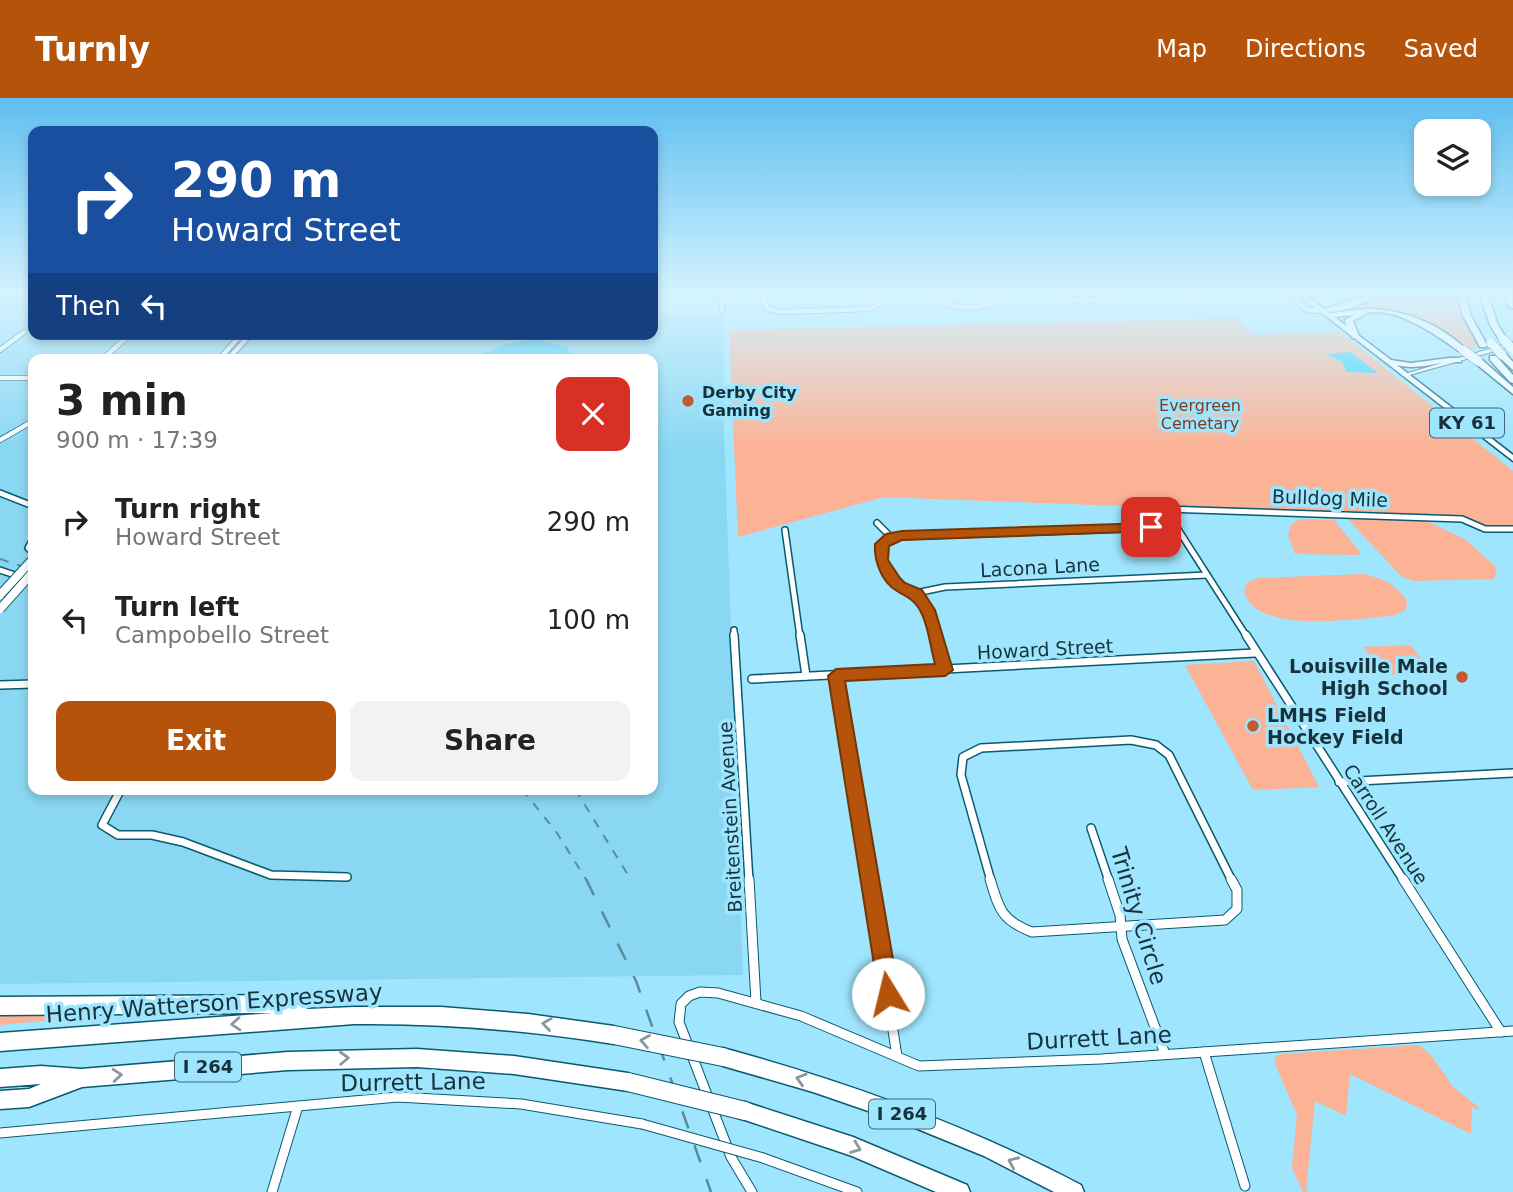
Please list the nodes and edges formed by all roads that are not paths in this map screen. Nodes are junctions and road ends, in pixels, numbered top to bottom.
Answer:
1 (1368, 347) edge
2 (1459, 347) edge
3 (1490, 347) edge
4 (1503, 347) edge
5 (1378, 355) junction
6 (1498, 356) junction
7 (1458, 360) junction
8 (1513, 367) edge
9 (1404, 374) junction
10 (0, 378) edge
11 (28, 379) edge
12 (1513, 380) edge
13 (1513, 391) edge
14 (28, 424) edge
15 (0, 440) edge
16 (1513, 459) edge
17 (0, 493) edge
18 (28, 504) edge
19 (877, 523) dead end
20 (1177, 527) junction
21 (1513, 529) edge
22 (785, 530) dead end
23 (891, 537) junction
24 (28, 564) edge
25 (0, 570) edge
26 (1207, 575) junction
27 (28, 578) edge
28 (28, 579) edge
29 (916, 593) junction
30 (0, 595) edge
31 (0, 609) edge
32 (734, 630) dead end
33 (1255, 653) junction
34 (945, 670) junction
35 (806, 676) junction
36 (836, 676) junction
37 (752, 679) dead end
38 (28, 684) edge
39 (0, 685) edge
40 (1513, 773) edge
41 (1339, 782) junction
42 (118, 795) edge
43 (1091, 828) dead end
44 (347, 877) dead end
45 (1121, 927) junction
46 (756, 1002) junction
47 (0, 1006) edge
48 (303, 1017) junction
49 (1513, 1031) edge
50 (1501, 1032) junction
51 (0, 1042) edge
52 (1204, 1052) junction
53 (1164, 1054) junction
54 (897, 1056) junction
55 (0, 1078) edge
56 (80, 1078) junction
57 (0, 1100) edge
58 (298, 1106) junction
59 (0, 1133) edge
60 (1245, 1186) dead end
61 (272, 1192) edge
62 (752, 1192) edge
63 (857, 1192) edge
64 (960, 1192) edge
65 (1074, 1192) edge

1 - 5 main road, KY 61
2 - 13 highway, bridge
3 - 6 highway
4 - 7 main road
5 - 7 main road
5 - 9 main road, KY 61
6 - 8 highway
6 - 12 highway
7 - 9 main road
9 - 16 main road, KY 61
10 - 11 street
14 - 15 street
17 - 18 street
19 - 23 street
20 - 21 street, Bulldog Mile
20 - 23 street
20 - 26 street, Carroll Avenue
22 - 35 street
23 - 29 street
24 - 30 main road, bridge
25 - 28 street
26 - 29 street, Lacona Lane
26 - 33 street, Carroll Avenue
27 - 31 main road, bridge
29 - 34 street
32 - 46 street, Breitenstein Avenue
33 - 34 street, Howard Street
33 - 41 street, Carroll Avenue
34 - 36 street, Howard Street
35 - 36 street, Howard Street
35 - 37 street, Howard Street
36 - 54 street
38 - 39 street
40 - 41 street
41 - 50 street, Carroll Avenue
42 - 44 street
43 - 45 street, Trinity Circle
45 - 45 street
45 - 53 street, Trinity Circle
46 - 54 street, Durrett Lane
46 - 62 street, Durrett Lane
47 - 48 highway
48 -> 51 highway, Henry Watterson Expressway / I 264
65 -> 48 highway, Henry Watterson Expressway / I 264, bridge
49 - 50 street, Durrett Lane
50 - 52 street, Durrett Lane
52 - 53 street, Durrett Lane
52 - 60 street
53 - 54 street, Durrett Lane
55 - 56 highway, I 264
56 - 57 highway
56 -> 64 highway, I 264, bridge
58 - 59 street, Durrett Lane
58 - 61 street
58 - 63 street, Durrett Lane, bridge

